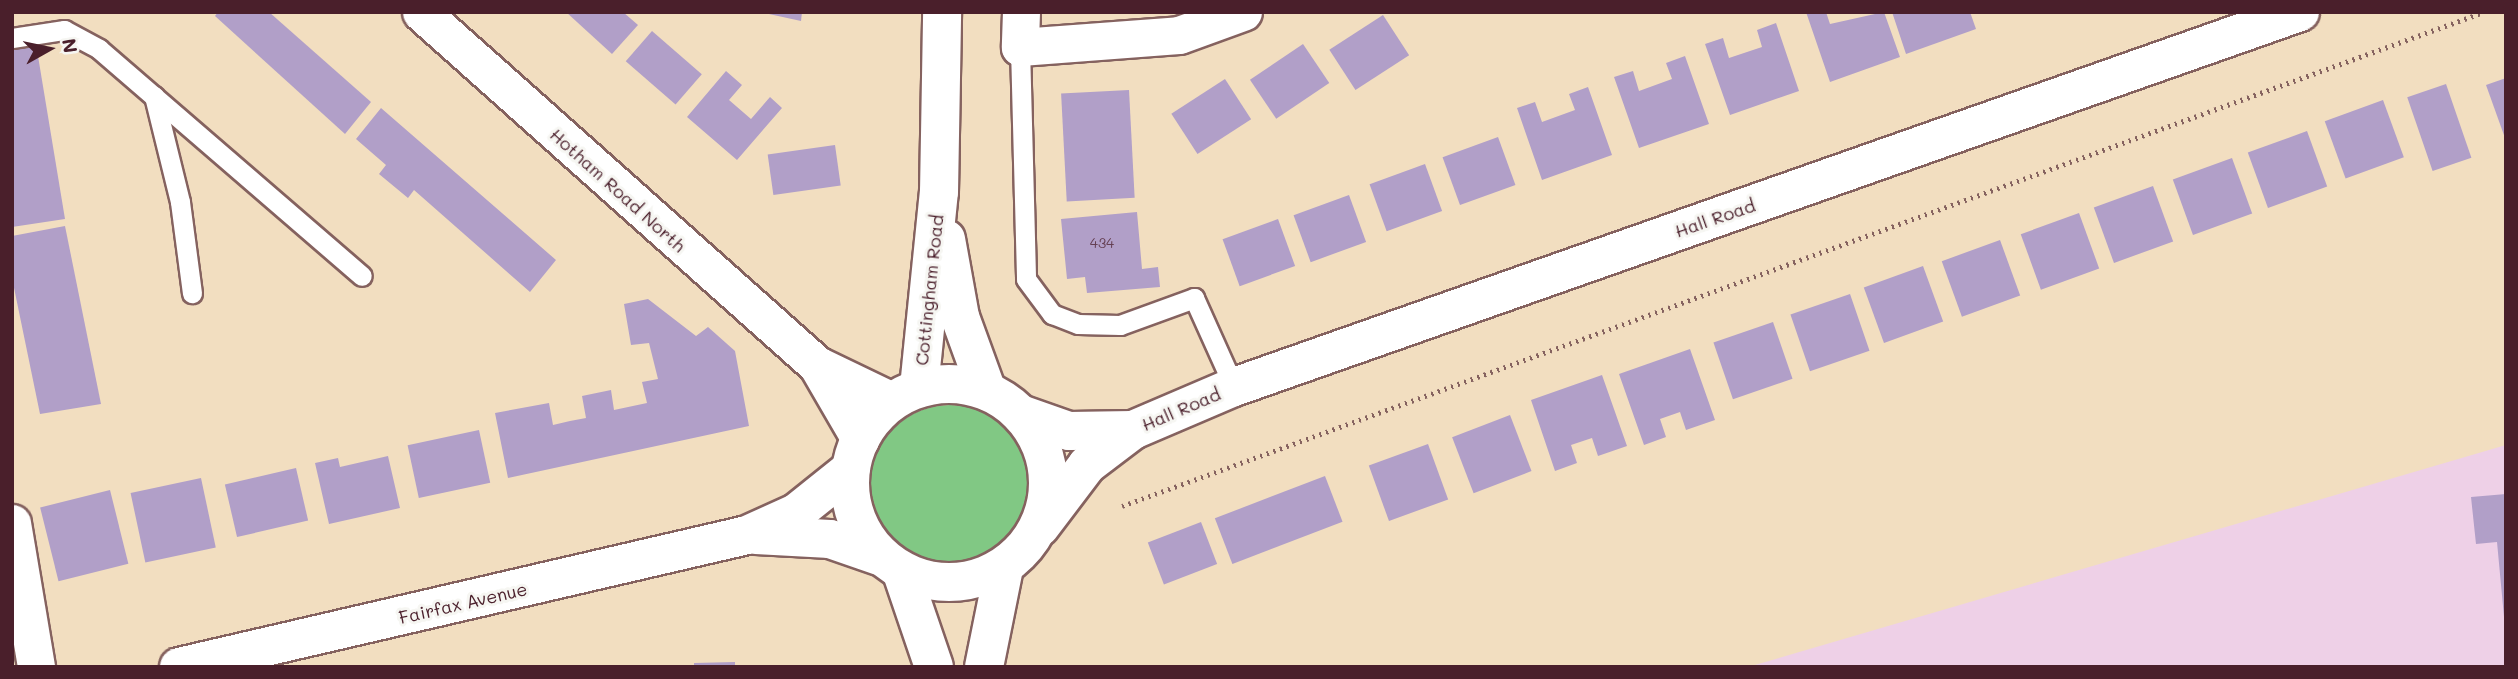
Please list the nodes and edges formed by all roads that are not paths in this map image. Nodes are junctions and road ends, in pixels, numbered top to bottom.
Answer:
1 (421, 12) edge
2 (942, 12) edge
3 (1243, 12) edge
4 (2300, 12) edge
5 (1020, 29) edge
6 (12, 38) edge
7 (154, 94) junction
8 (939, 192) junction
9 (362, 276) dead end
10 (192, 293) dead end
11 (817, 365) junction
12 (1234, 387) junction
13 (987, 391) junction
14 (906, 395) junction
15 (1023, 415) junction
16 (1133, 430) junction
17 (855, 454) junction
18 (12, 523) edge
19 (1040, 527) junction
20 (747, 535) junction
21 (891, 564) junction
22 (1004, 568) junction
23 (36, 667) edge
24 (179, 667) edge
25 (934, 667) edge
26 (984, 667) edge

1 - 11 street, Hotham Road North
2 - 8 street, Cottingham Road
3 - 5 street
4 - 12 street, Hall Road
5 - 12 lane
6 - 7 lane
7 - 9 lane
7 - 10 lane
8 - 13 street, Cottingham Road
8 - 14 street, Cottingham Road
11 - 14 street, Hotham Road North
11 - 17 street, Hotham Road North
12 - 16 street, Hall Road
13 - 14 street
13 - 15 street
14 - 17 street
15 - 16 street, Hall Road
15 - 19 street
16 - 19 street, Hall Road
17 - 20 street, Fairfax Avenue
17 - 21 street
18 - 23 street
19 - 22 street
20 - 21 street, Fairfax Avenue
20 - 24 street, Fairfax Avenue
21 - 22 street
21 - 25 street
22 - 26 street

